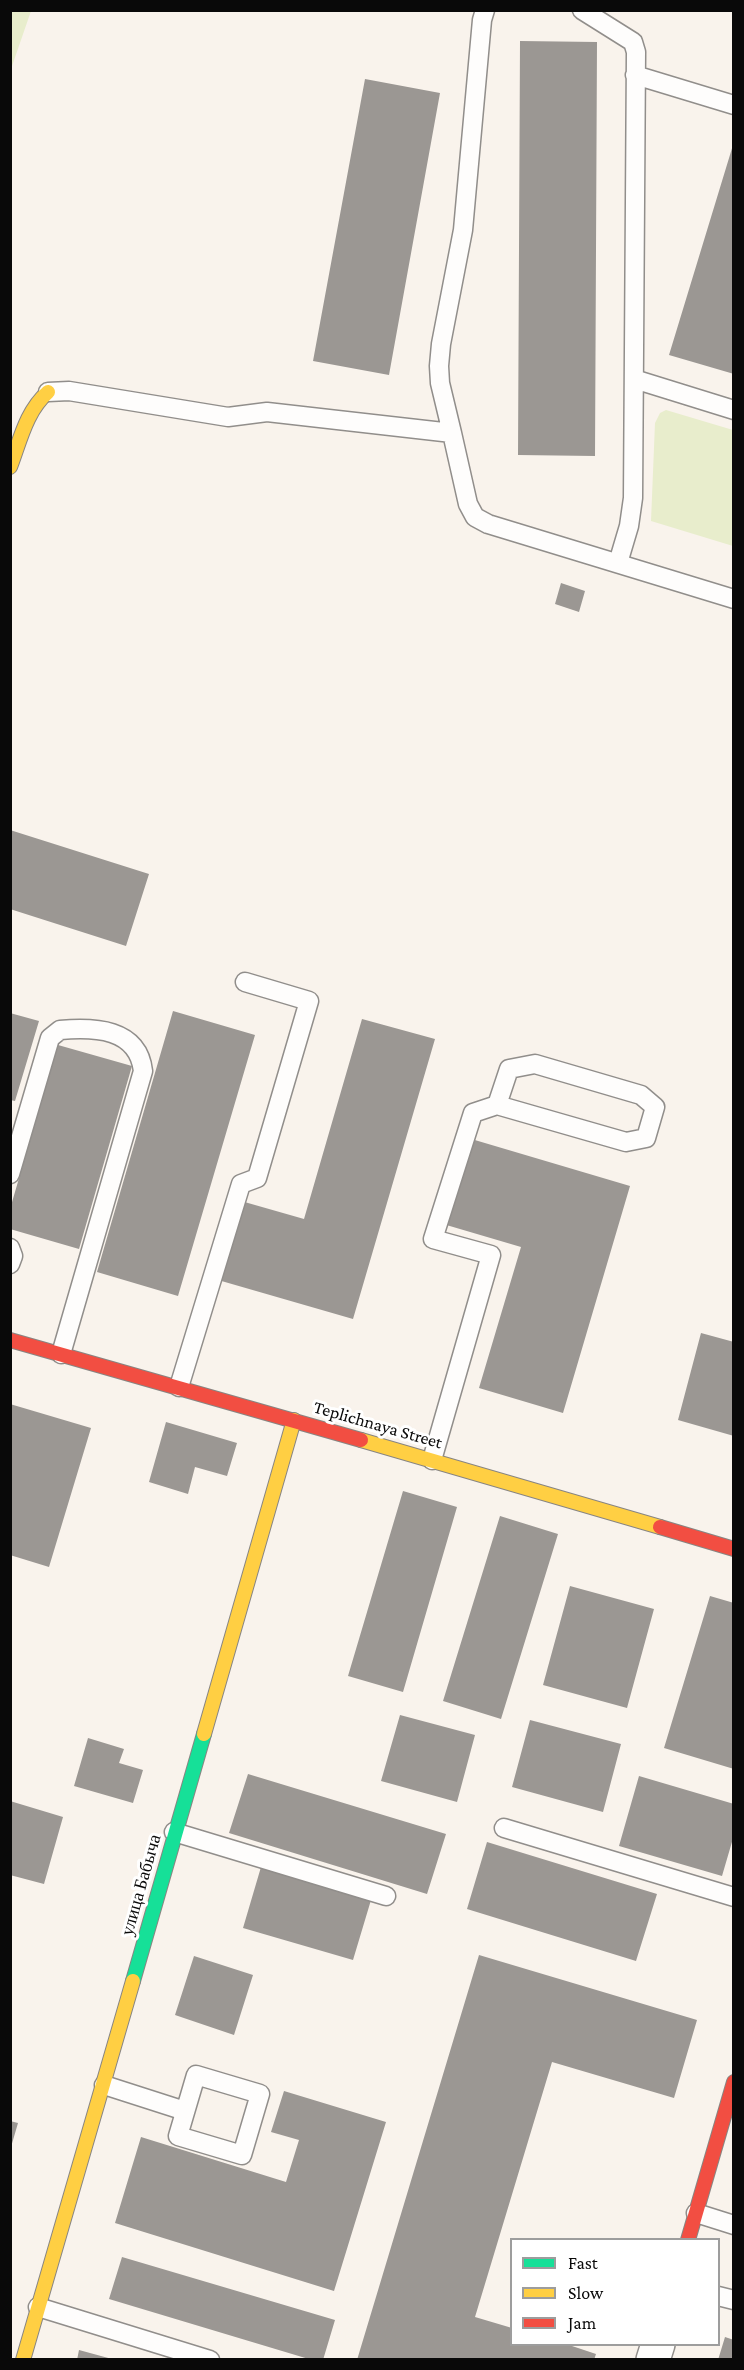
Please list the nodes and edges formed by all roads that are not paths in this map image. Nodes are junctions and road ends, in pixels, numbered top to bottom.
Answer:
1 (485, 10) edge
2 (582, 10) edge
3 (636, 75) junction
4 (734, 105) edge
5 (634, 379) junction
6 (48, 392) joint
7 (734, 410) edge
8 (452, 433) junction
9 (10, 467) edge
10 (618, 564) junction
11 (734, 599) edge
12 (245, 982) dead end
13 (497, 1104) junction
14 (10, 1174) edge
15 (10, 1248) edge
16 (10, 1264) edge
17 (10, 1340) edge
18 (61, 1354) junction
19 (179, 1387) junction
20 (294, 1420) junction
21 (432, 1460) junction
22 (734, 1549) edge
23 (504, 1828) dead end
24 (174, 1832) junction
25 (386, 1896) dead end
26 (734, 1897) edge
27 (734, 2082) edge
28 (104, 2085) junction
29 (185, 2111) junction
30 (696, 2213) junction
31 (734, 2225) edge
32 (689, 2238) edge
33 (38, 2307) junction
34 (23, 2360) edge
35 (210, 2360) edge

1 - 8 lane
2 - 3 lane
3 - 4 lane
3 - 5 lane
5 - 7 lane
5 - 10 lane
6 - 8 lane
6 - 9 street
8 - 10 lane
10 - 11 lane
12 - 19 lane
13 - 13 lane
13 - 21 lane
14 - 18 lane
15 - 16 lane
17 - 18 street, Teplichnaya Street
18 - 19 street, Teplichnaya Street
19 - 20 street, Teplichnaya Street
20 - 21 street, Teplichnaya Street
20 - 24 street, улица Бабыча
21 - 22 street, Teplichnaya Street
23 - 26 lane
24 - 25 lane
24 - 28 street, улица Бабыча
27 - 30 street
28 - 29 lane
28 - 33 street, улица Бабыча
29 - 29 lane
30 - 31 lane
30 - 32 street
33 - 34 street, улица Бабыча
33 - 35 lane

